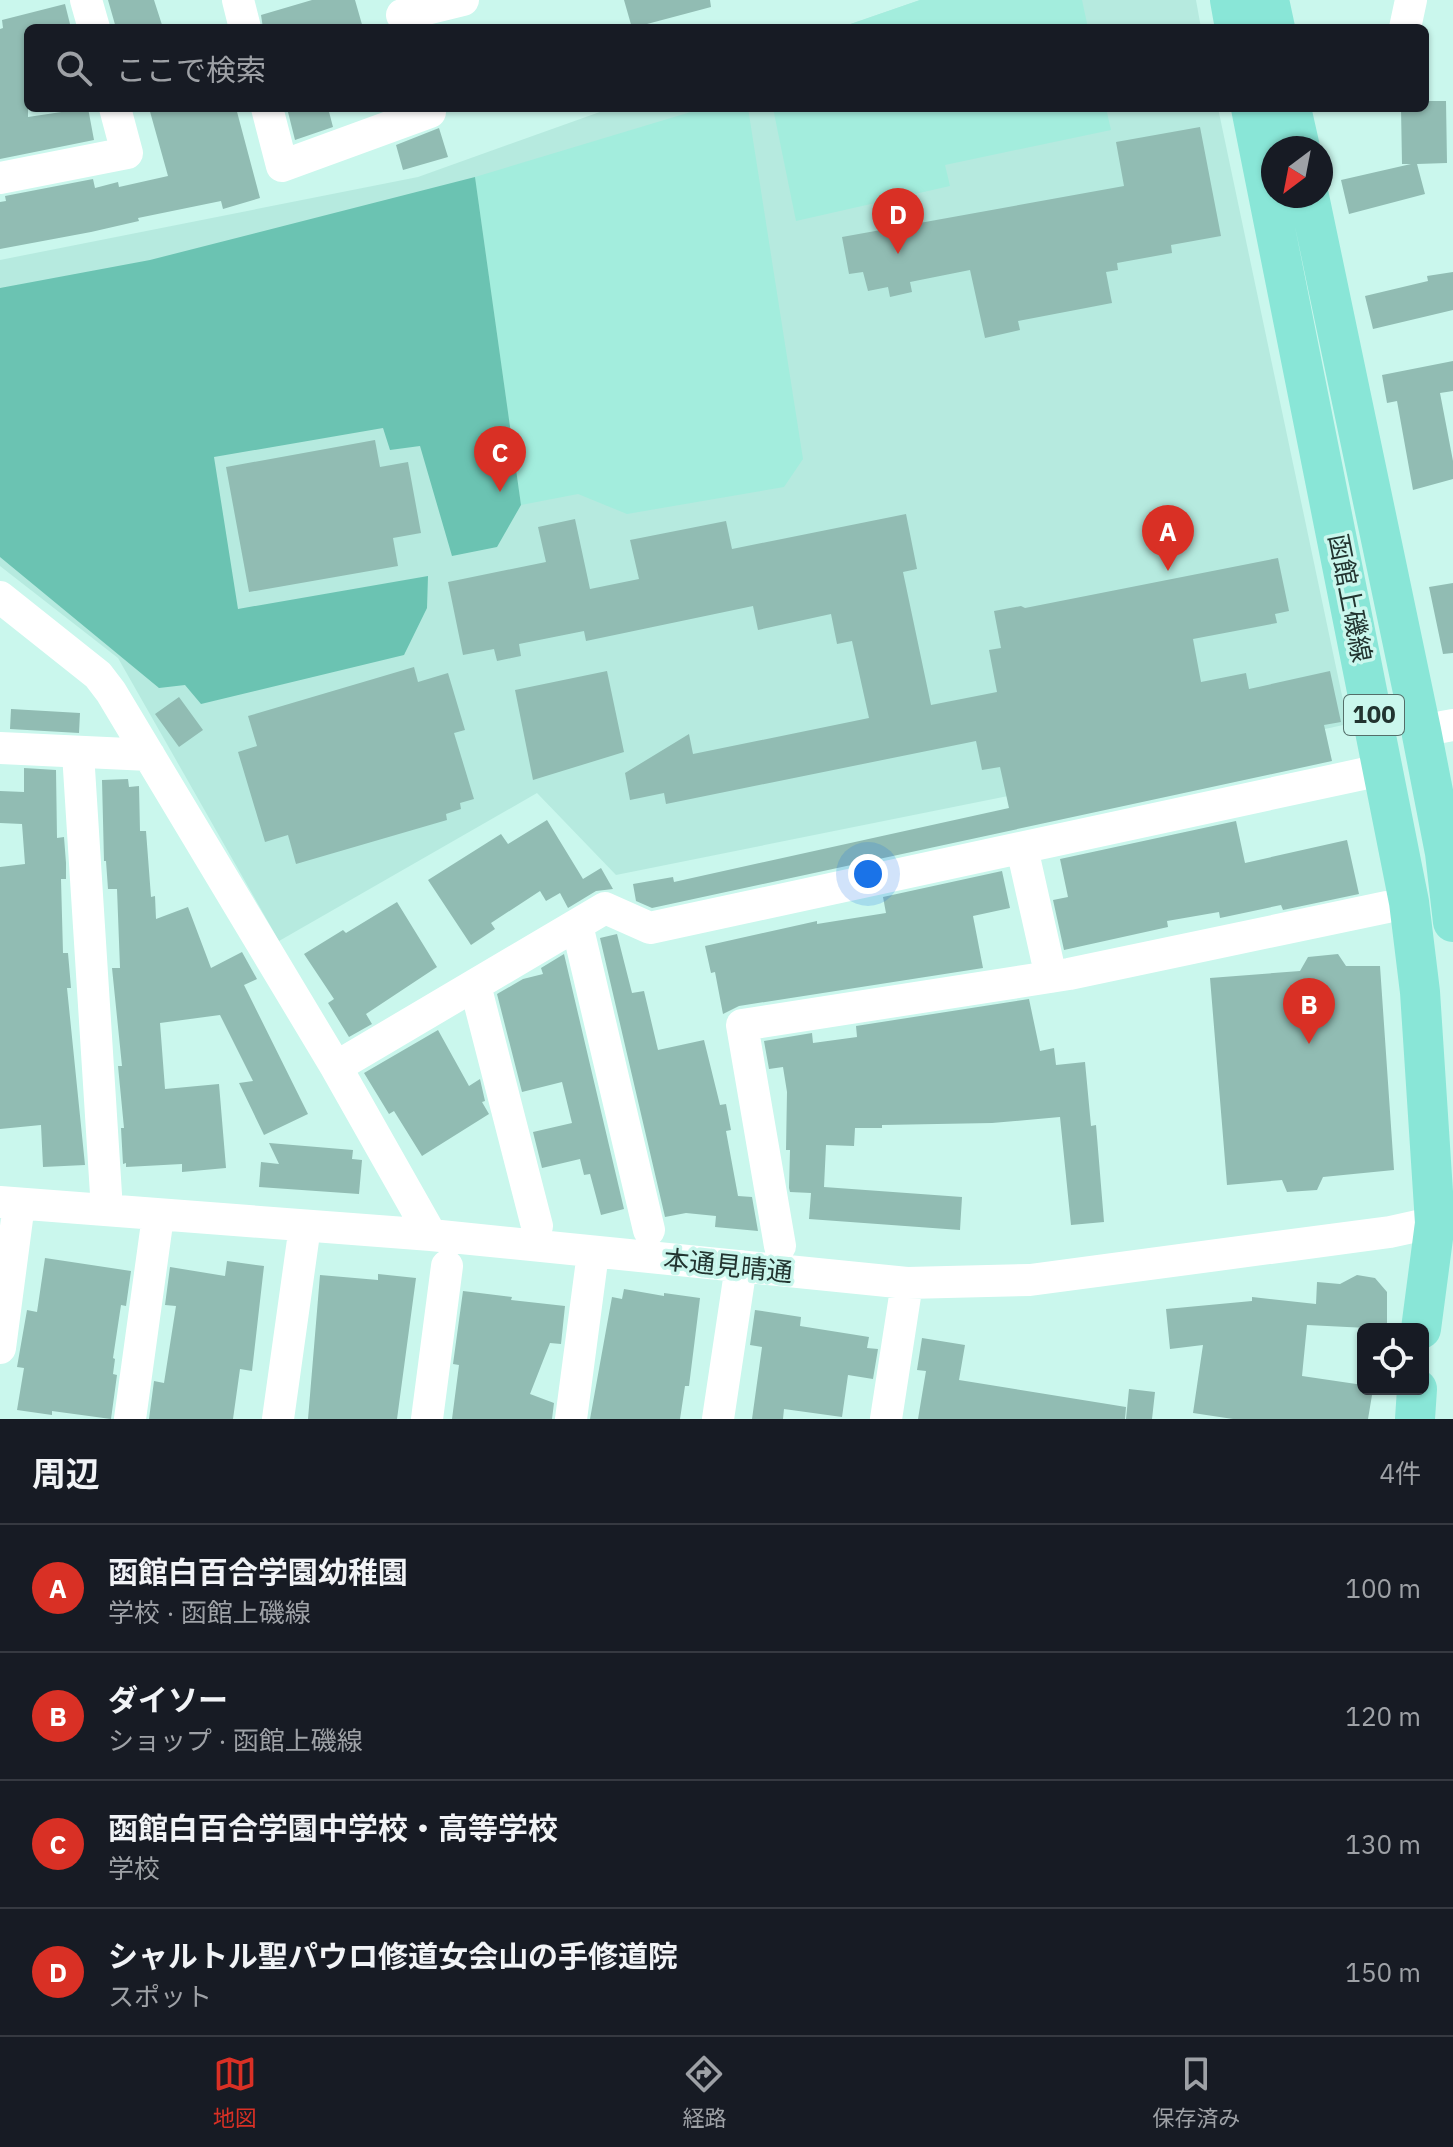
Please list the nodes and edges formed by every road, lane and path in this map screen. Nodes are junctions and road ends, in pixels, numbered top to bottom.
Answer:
1 (86, 0) edge
2 (238, 0) edge
3 (463, 0) edge
4 (1230, 0) edge
5 (1269, 0) edge
6 (1411, 0) edge
7 (402, 14) edge
8 (93, 24) edge
9 (244, 24) edge
10 (1234, 24) edge
11 (1274, 24) edge
12 (1406, 24) edge
13 (116, 112) edge
14 (268, 112) edge
15 (430, 112) edge
16 (1252, 112) edge
17 (1292, 112) edge
18 (1297, 136) edge
19 (0, 178) edge
20 (1312, 208) edge
21 (0, 597) edge
22 (0, 748) edge
23 (78, 753) junction
24 (149, 755) junction
25 (1367, 773) dead end
26 (1022, 848) junction
27 (1387, 907) dead end
28 (1453, 922) edge
29 (577, 925) junction
30 (1051, 977) junction
31 (475, 985) junction
32 (336, 1067) junction
33 (9, 1203) edge
34 (107, 1210) junction
35 (158, 1216) junction
36 (1444, 1221) edge
37 (305, 1226) junction
38 (537, 1226) dead end
39 (649, 1230) dead end
40 (431, 1235) junction
41 (780, 1246) dead end
42 (593, 1253) junction
43 (447, 1266) dead end
44 (741, 1266) junction
45 (907, 1283) junction
46 (1422, 1323) edge
47 (0, 1348) edge
48 (1417, 1395) edge
49 (130, 1419) edge
50 (278, 1419) edge
51 (427, 1419) edge
52 (571, 1419) edge
53 (718, 1419) edge
54 (886, 1419) edge
55 (1415, 1419) edge

1 - 8 street
2 - 9 street
3 - 7 street
4 - 10 main road
5 - 11 main road
6 - 12 street
13 - 19 street
14 - 15 street
16 - 36 main road, 函館上磯線 / 100
17 - 18 main road
20 - 28 main road, 函館上磯線 / 100
21 - 24 street
22 - 23 street
23 - 24 street
23 - 34 street
24 - 32 street
25 - 26 street
26 - 29 street
26 - 30 street
27 - 30 street
29 - 31 street
29 - 39 street
30 - 41 street
31 - 32 street
31 - 38 street
32 - 40 street
33 - 34 street, 本通見晴通
33 - 47 street
34 - 35 street, 本通見晴通
35 - 37 street, 本通見晴通
35 - 49 street
36 - 45 street, 本通見晴通
36 - 46 main road, 函館上磯線 / 100
37 - 40 street, 本通見晴通
37 - 50 street
40 - 42 street, 本通見晴通
42 - 44 street, 本通見晴通
42 - 52 street
43 - 51 street
44 - 45 street, 本通見晴通
44 - 53 street
45 - 54 street
48 - 55 main road

